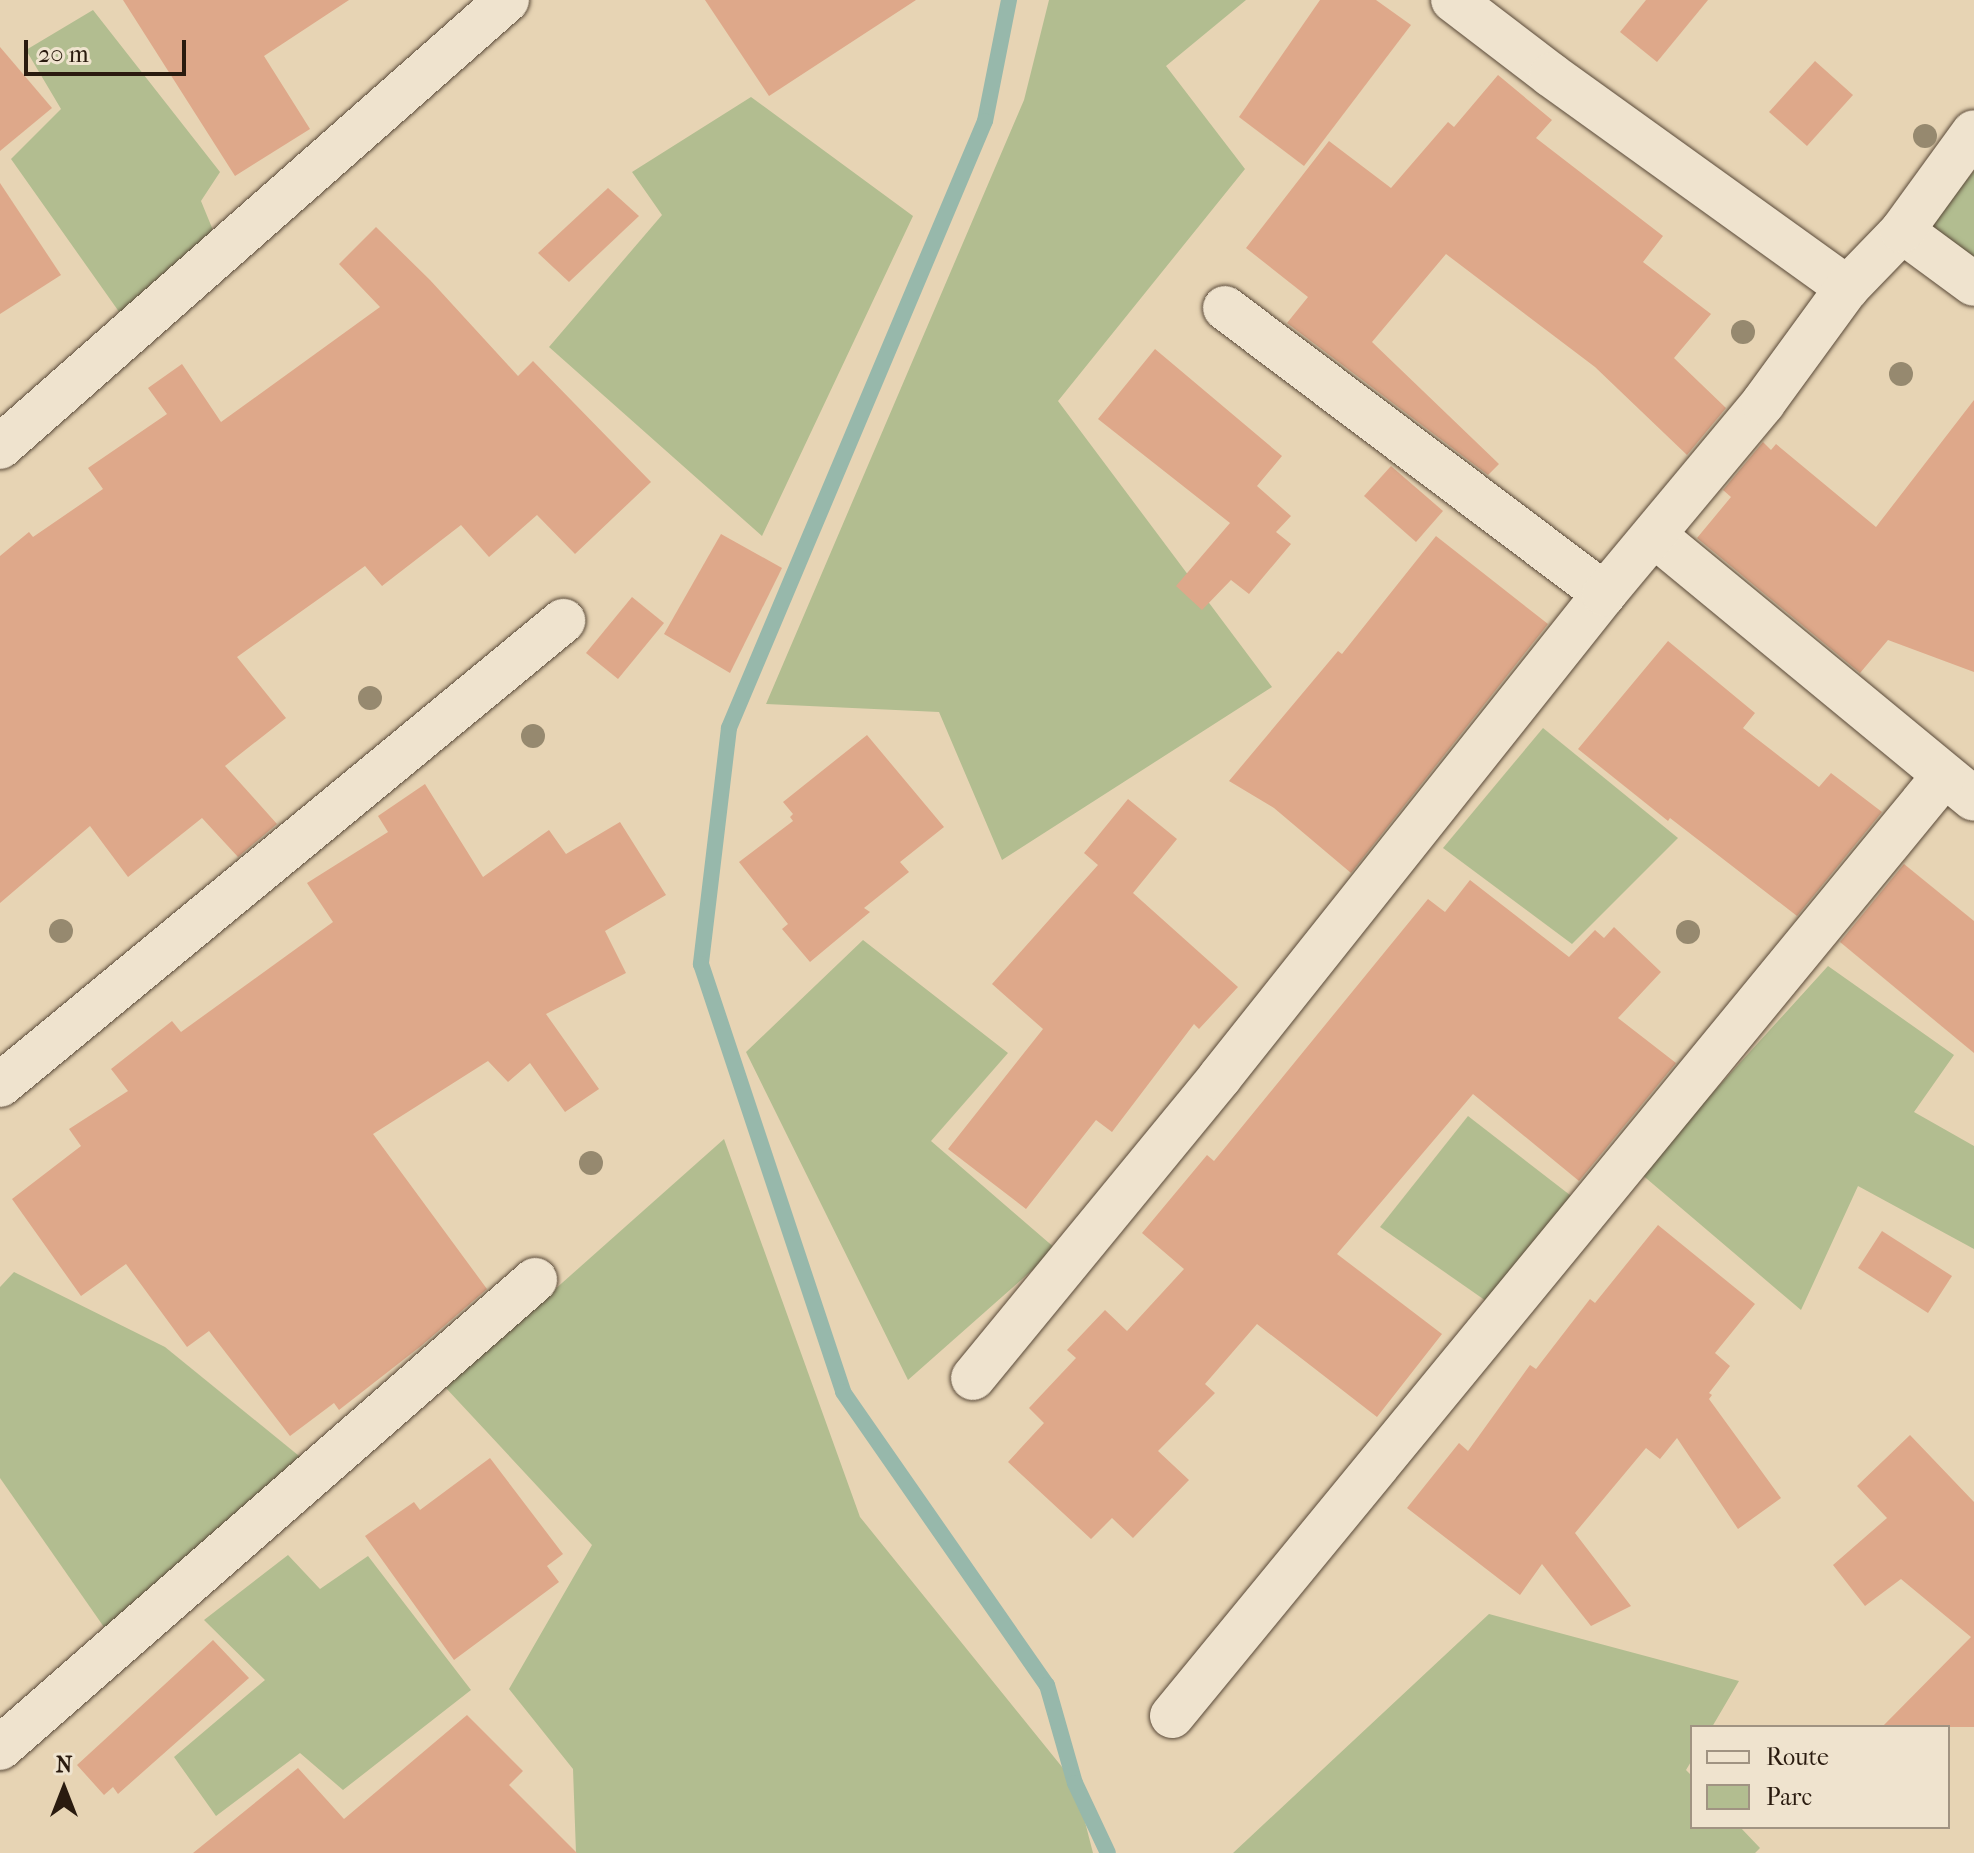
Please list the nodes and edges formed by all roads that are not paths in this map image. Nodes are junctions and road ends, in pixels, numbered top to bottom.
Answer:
1 (507, 0) edge
2 (1453, 0) edge
3 (1974, 132) edge
4 (1902, 231) junction
5 (1974, 284) edge
6 (1847, 288) junction
7 (1225, 308) dead end
8 (0, 447) edge
9 (1655, 536) junction
10 (1604, 594) junction
11 (563, 621) dead end
12 (1958, 788) edge
13 (0, 1085) edge
14 (535, 1280) dead end
15 (973, 1378) dead end
16 (1172, 1716) dead end
17 (0, 1748) edge

1 - 8 street
2 - 6 street
3 - 4 street
4 - 5 street
4 - 6 street
6 - 9 street
7 - 10 street
9 - 10 street
9 - 12 street
10 - 15 street
11 - 13 street
12 - 16 street
14 - 17 street

